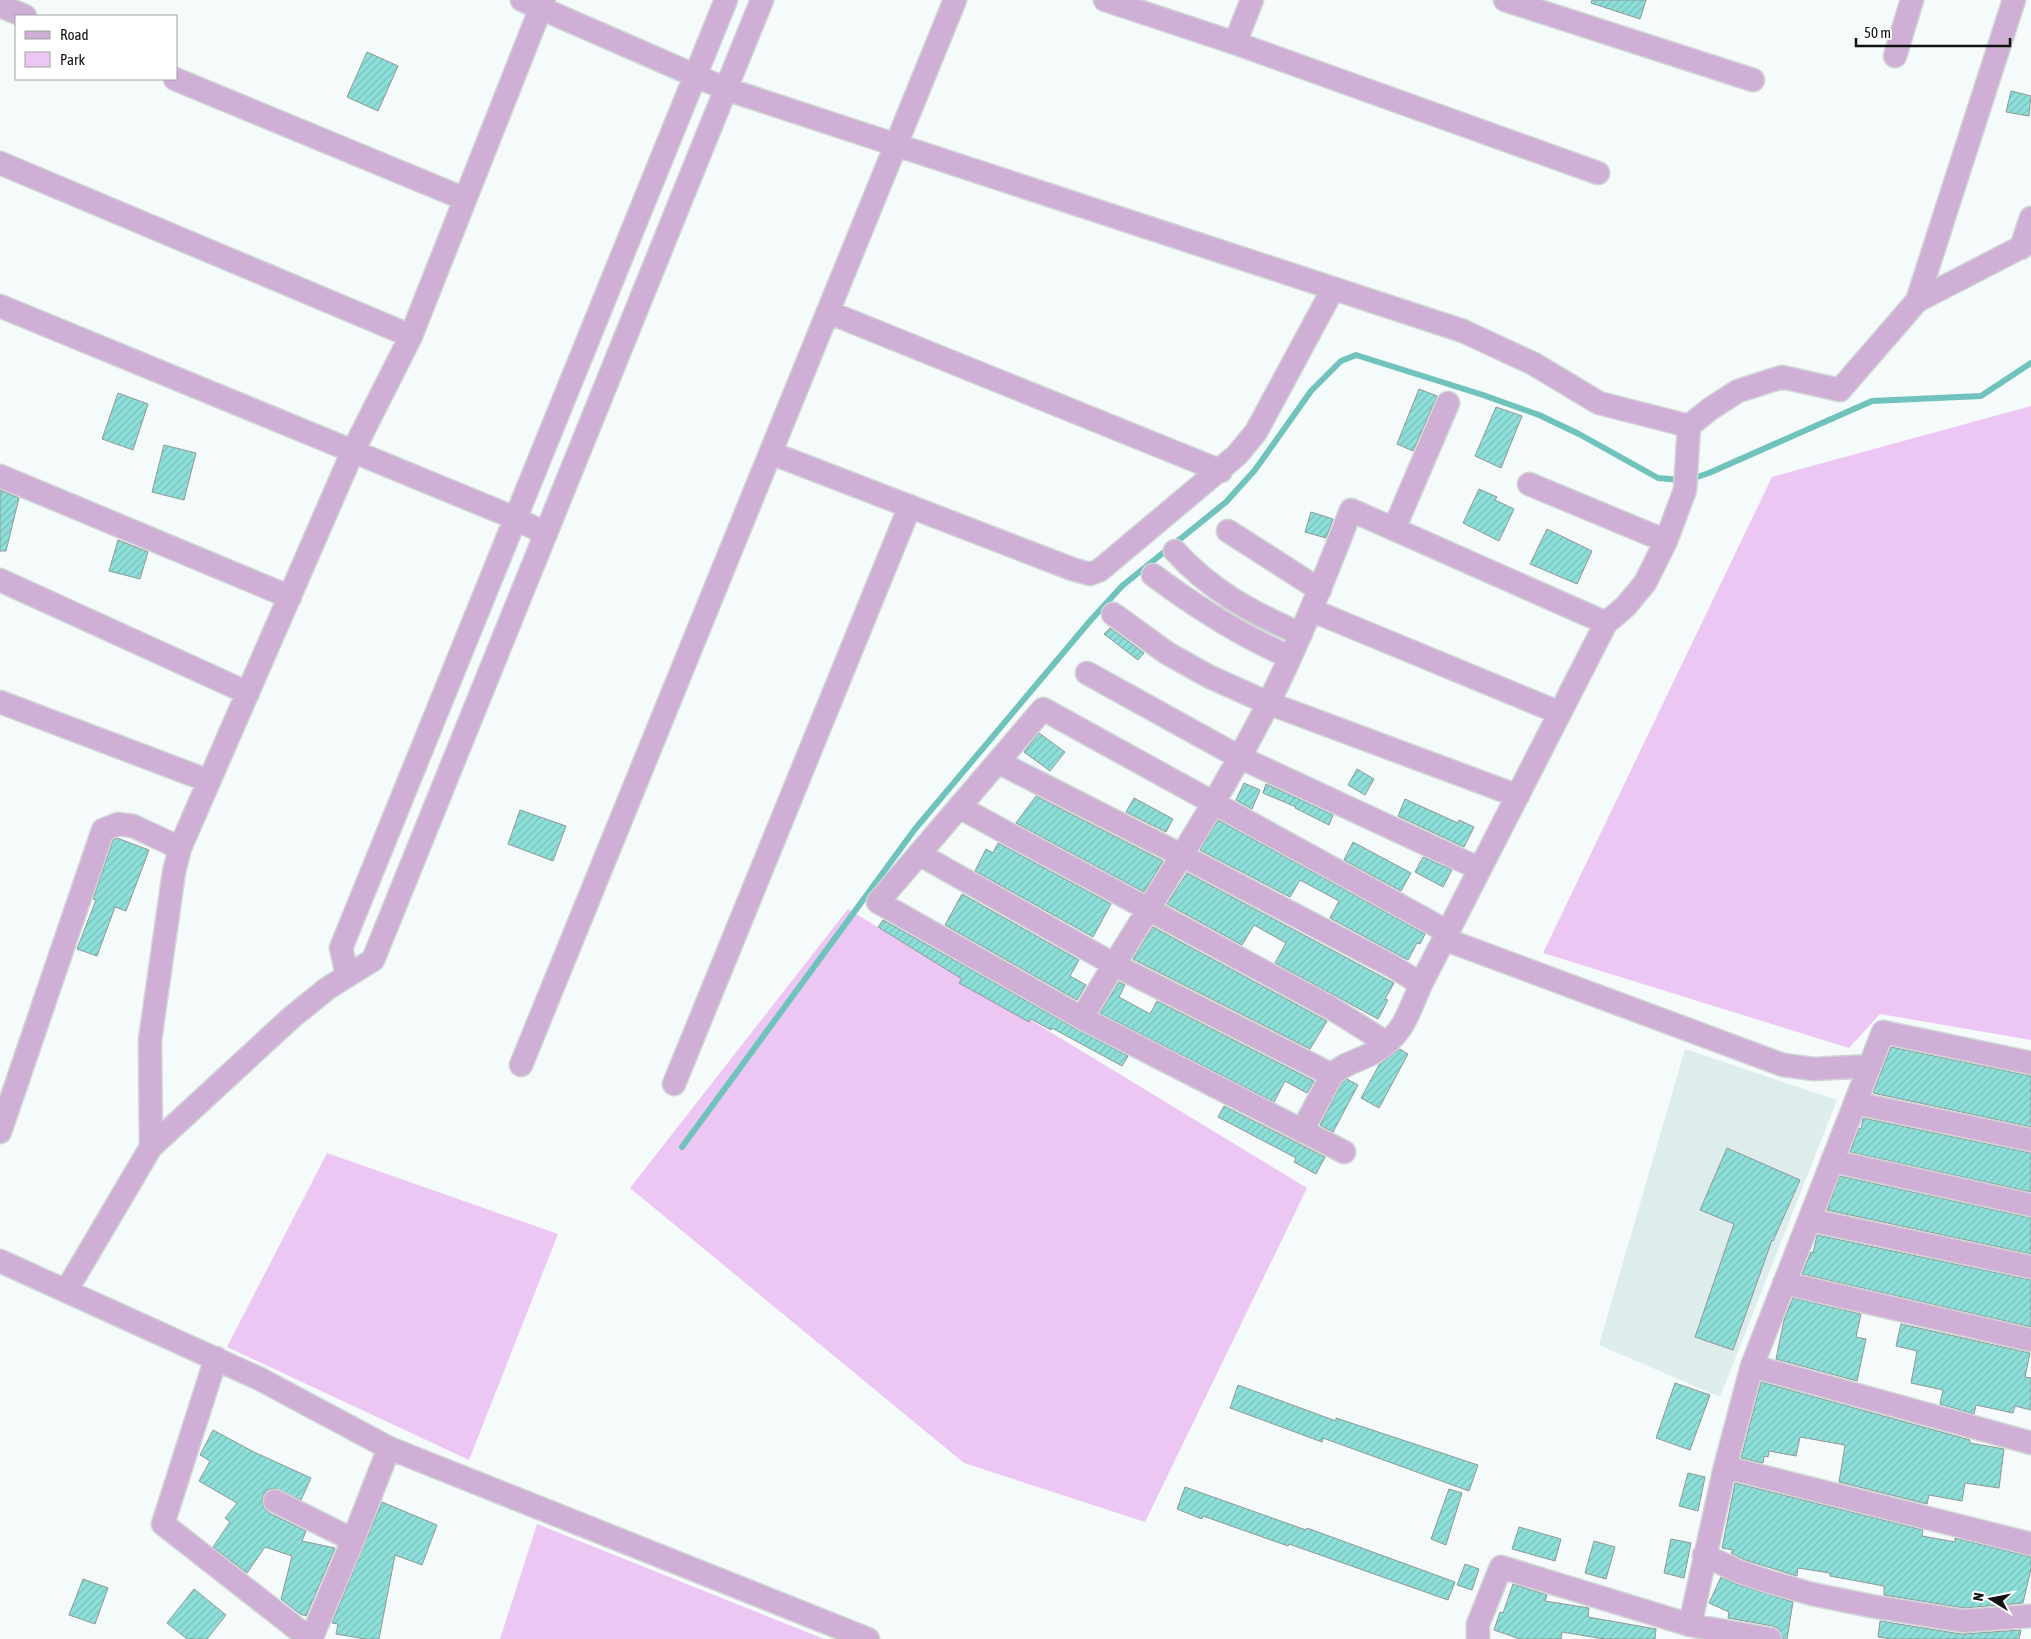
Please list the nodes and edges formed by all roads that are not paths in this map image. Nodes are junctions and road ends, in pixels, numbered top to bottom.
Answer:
1 (726, 0) edge
2 (762, 0) edge
3 (955, 0) edge
4 (1252, 0) edge
5 (1505, 0) edge
6 (1912, 0) edge
7 (2014, 0) edge
8 (1110, 1) edge
9 (536, 2) edge
10 (0, 6) edge
11 (22, 15) edge
12 (1234, 42) junction
13 (1895, 56) dead end
14 (695, 77) junction
15 (177, 80) edge
16 (1753, 80) dead end
17 (726, 89) junction
18 (897, 145) junction
19 (0, 163) edge
20 (1598, 173) dead end
21 (465, 199) junction
22 (2031, 218) edge
23 (2026, 245) edge
24 (1333, 288) junction
25 (1917, 301) junction
26 (0, 306) edge
27 (828, 312) junction
28 (410, 336) junction
29 (1448, 403) dead end
30 (1689, 426) junction
31 (353, 451) junction
32 (771, 453) junction
33 (1221, 471) junction
34 (0, 476) edge
35 (1529, 484) dead end
36 (910, 506) junction
37 (515, 518) junction
38 (1394, 528) junction
39 (1228, 531) dead end
40 (546, 534) junction
41 (1666, 541) junction
42 (1174, 551) dead end
43 (1153, 575) dead end
44 (0, 580) edge
45 (1320, 590) junction
46 (290, 597) junction
47 (1311, 610) junction
48 (1113, 614) dead end
49 (1606, 623) junction
50 (1301, 634) junction
51 (1290, 657) junction
52 (1088, 673) dead end
53 (248, 693) junction
54 (0, 702) edge
55 (1268, 703) junction
56 (1560, 713) junction
57 (1239, 757) junction
58 (998, 762) junction
59 (209, 780) junction
60 (1518, 796) junction
61 (1212, 803) junction
62 (959, 807) junction
63 (180, 848) junction
64 (919, 854) junction
65 (1181, 855) junction
66 (1480, 869) junction
67 (1148, 908) junction
68 (1446, 936) junction
69 (1114, 964) junction
70 (347, 975) junction
71 (1421, 984) junction
72 (1082, 1018) junction
73 (1387, 1042) junction
74 (2031, 1063) edge
75 (521, 1065) dead end
76 (1869, 1066) junction
77 (1332, 1075) junction
78 (674, 1084) dead end
79 (1855, 1103) junction
80 (1302, 1131) junction
81 (0, 1132) edge
82 (2031, 1140) edge
83 (151, 1147) junction
84 (1344, 1152) dead end
85 (1832, 1161) junction
86 (2031, 1205) edge
87 (1810, 1220) junction
88 (0, 1261) edge
89 (2031, 1267) edge
90 (1784, 1283) junction
91 (66, 1291) junction
92 (2031, 1340) edge
93 (216, 1358) junction
94 (1752, 1366) junction
95 (2031, 1443) edge
96 (388, 1448) junction
97 (1725, 1466) junction
98 (275, 1501) dead end
99 (353, 1540) junction
100 (2031, 1544) edge
101 (1704, 1555) junction
102 (2031, 1616) edge
103 (1690, 1625) junction
104 (311, 1639) edge
105 (868, 1639) edge
106 (1478, 1639) edge
107 (1770, 1639) edge

1 - 14 street
2 - 17 street
3 - 18 street
4 - 12 street
5 - 16 street
6 - 13 street
7 - 25 street
8 - 12 street
9 - 14 street
9 - 21 street
10 - 11 street
12 - 20 street
14 - 17 street
14 - 37 street
15 - 21 street
17 - 18 street
17 - 40 street
18 - 24 street
18 - 27 street
19 - 28 street
21 - 28 street
22 - 23 street
23 - 25 street
24 - 30 street
24 - 33 street
25 - 30 street
26 - 31 street
27 - 32 street
27 - 33 street
28 - 31 street
29 - 38 street
30 - 41 street
31 - 37 street
31 - 46 street
32 - 36 street
32 - 75 street
33 - 36 street
34 - 46 street
35 - 41 street
36 - 78 street
37 - 40 street
37 - 70 street
38 - 45 street
38 - 49 street
39 - 45 street
40 - 70 street
41 - 49 street
42 - 50 street
43 - 51 street
44 - 53 street
45 - 47 street
46 - 53 street
47 - 50 street
47 - 56 street
48 - 55 street
49 - 56 street
50 - 51 street
51 - 55 street
52 - 57 street
53 - 59 street
54 - 59 street
55 - 57 street
55 - 60 street
56 - 60 street
57 - 61 street
57 - 66 street
58 - 61 street
58 - 62 street
58 - 65 street
59 - 63 street
60 - 66 street
61 - 65 street
61 - 68 street
62 - 64 street
62 - 67 street
63 - 81 street
63 - 83 street
64 - 69 street
64 - 72 street
65 - 67 street
65 - 71 street
66 - 68 street
67 - 69 street
67 - 73 street
68 - 71 street
68 - 76 street
69 - 72 street
69 - 77 street
70 - 83 street
71 - 73 street
72 - 80 street
73 - 77 street
74 - 76 street
76 - 79 street
77 - 80 street
79 - 82 street
79 - 85 street
80 - 84 street
83 - 91 street
85 - 86 street
85 - 87 street
87 - 89 street
87 - 90 street
88 - 91 street
90 - 92 street
90 - 94 street
91 - 93 street
93 - 96 street
93 - 104 street
94 - 95 street
94 - 97 street
96 - 99 street
96 - 105 street
97 - 100 street
97 - 101 street
98 - 99 street
99 - 104 street
101 - 102 street
101 - 103 street
103 - 106 street
103 - 107 street

